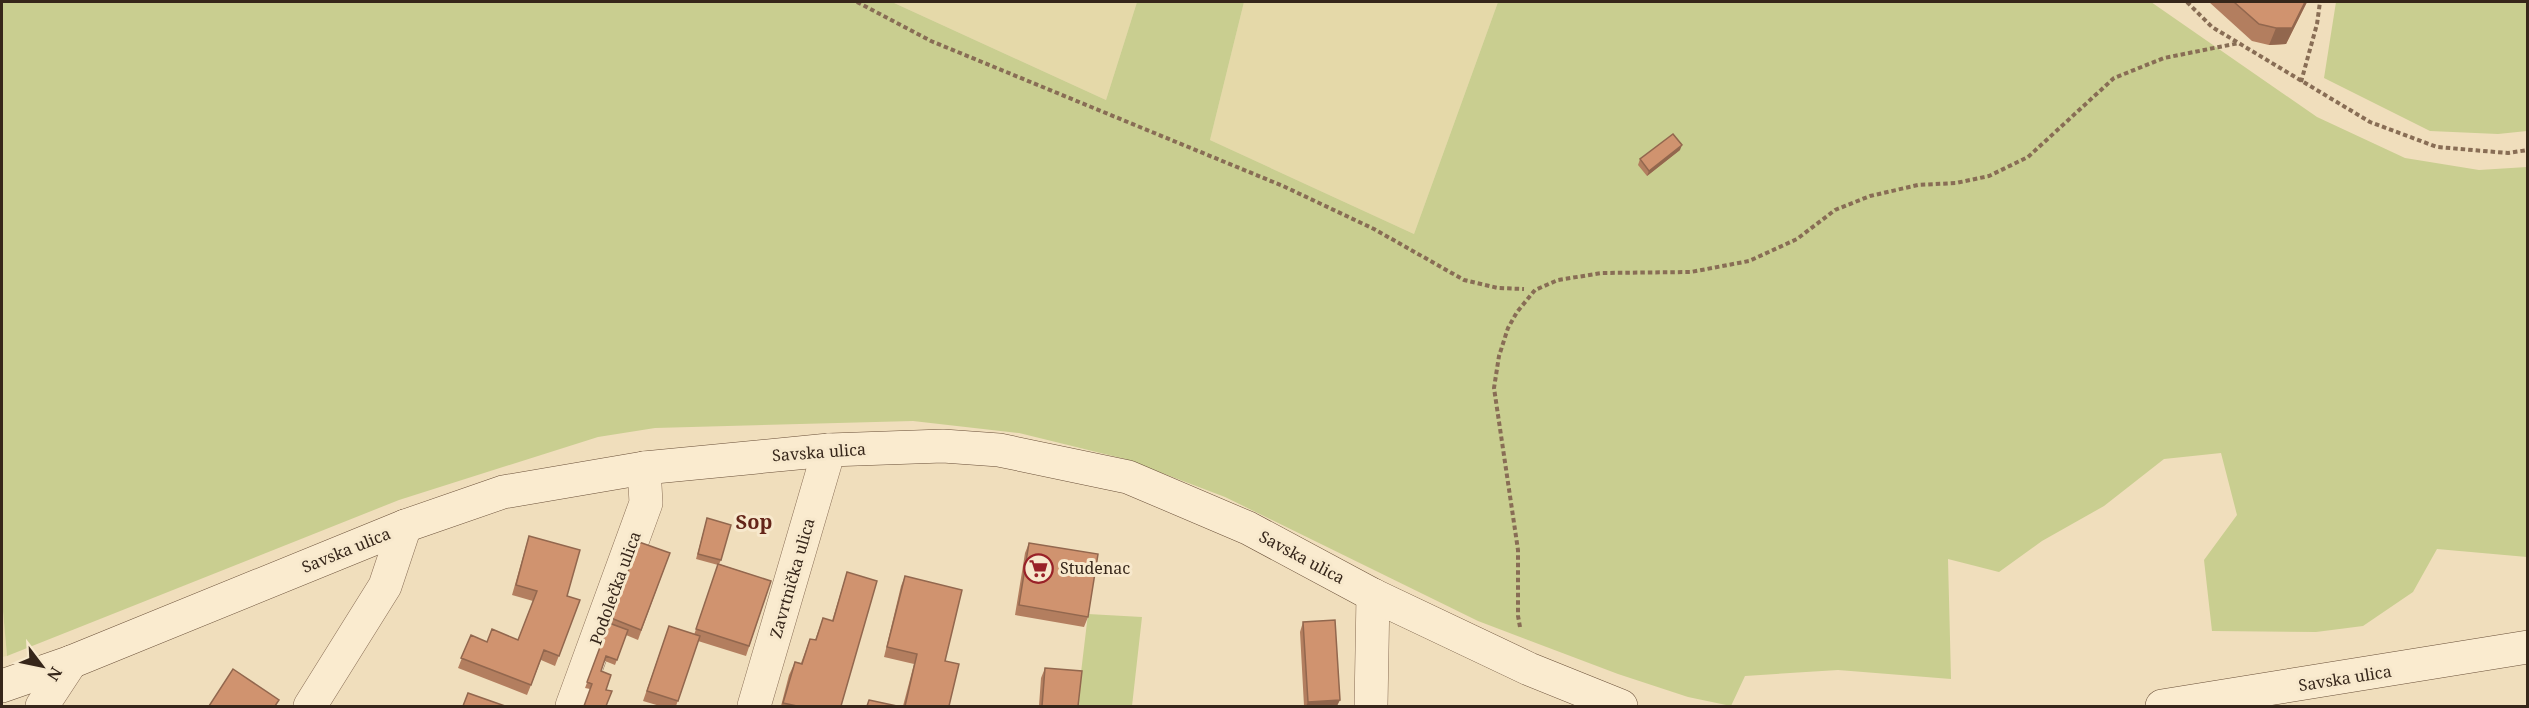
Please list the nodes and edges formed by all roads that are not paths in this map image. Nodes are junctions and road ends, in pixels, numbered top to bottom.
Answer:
1 (829, 450) junction
2 (644, 468) junction
3 (405, 526) junction
4 (1372, 596) junction
5 (2528, 647) edge
6 (71, 662) junction
7 (2, 686) edge
8 (42, 706) edge
9 (310, 706) edge
10 (572, 706) edge
11 (754, 706) edge
12 (1371, 706) edge
13 (1621, 706) edge
14 (2162, 706) edge

1 - 2 main road, Savska ulica
1 - 4 main road, Savska ulica
1 - 11 main road, Zavrtnička ulica
2 - 3 main road, Savska ulica
2 - 10 main road, Podolečka ulica
3 - 6 main road, Savska ulica
3 - 9 main road
4 - 12 main road
4 - 13 main road, Savska ulica
5 - 14 main road, Savska ulica
6 - 7 main road, Savska ulica
6 - 8 main road

